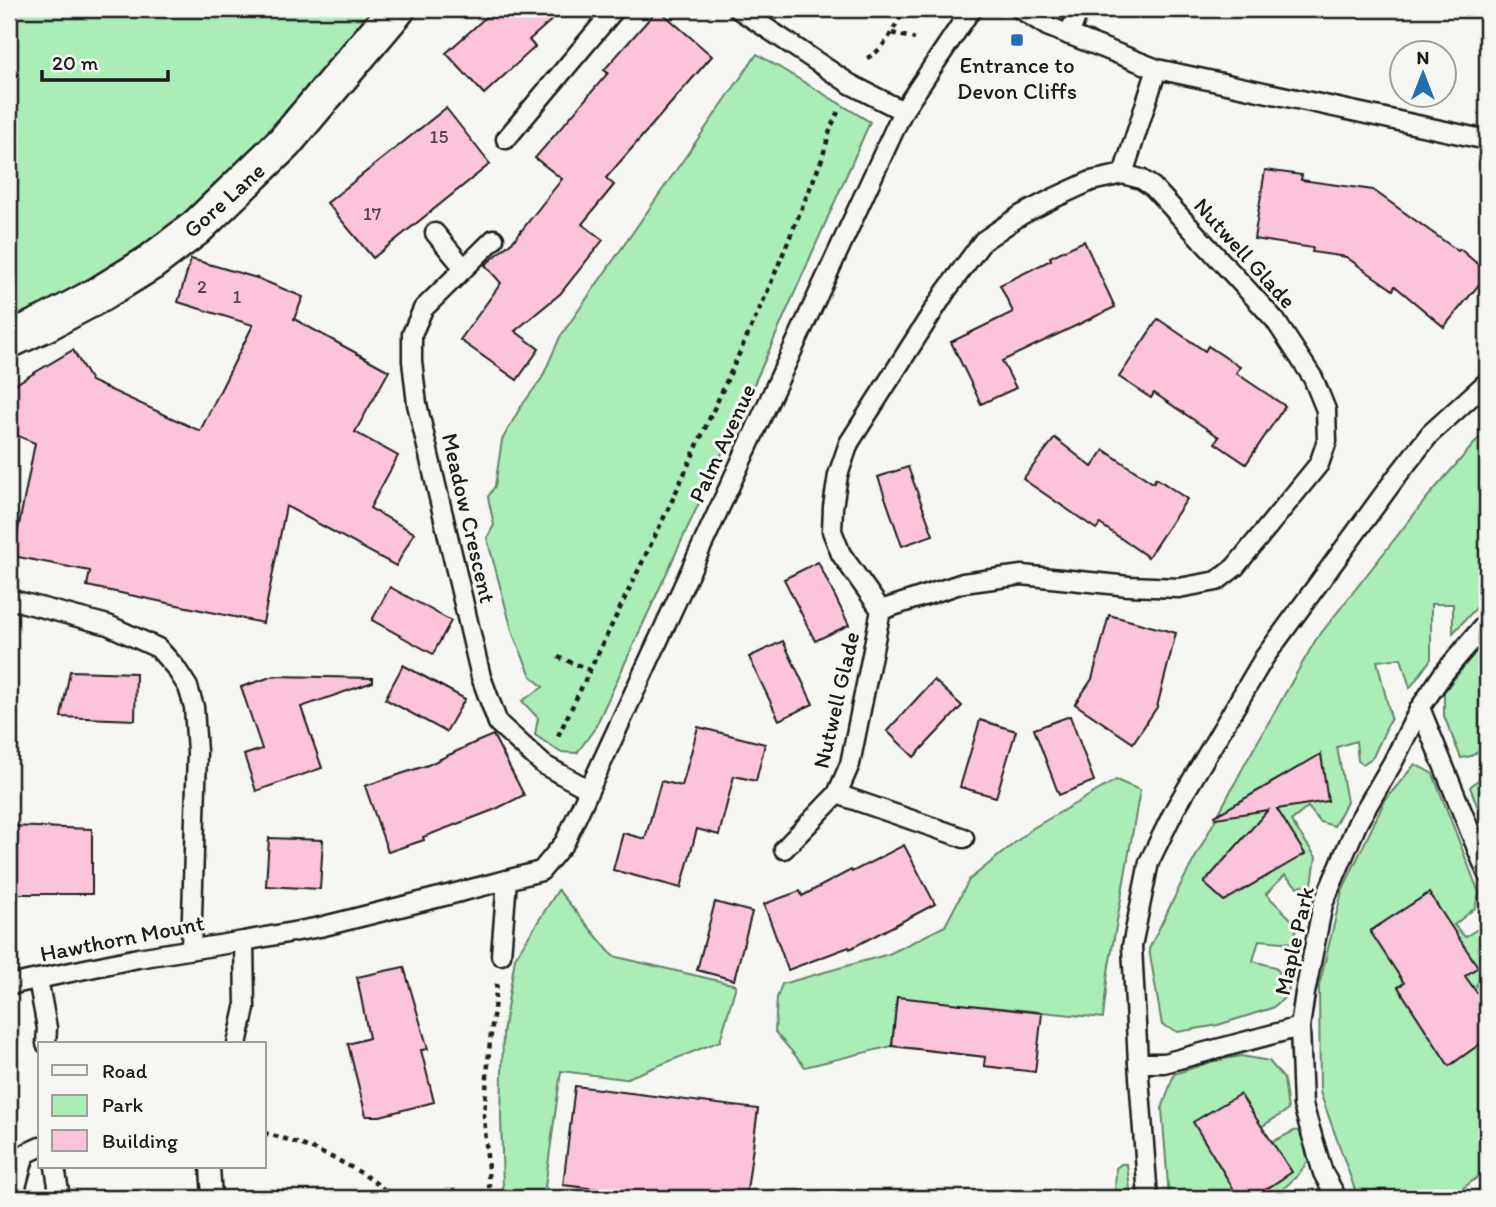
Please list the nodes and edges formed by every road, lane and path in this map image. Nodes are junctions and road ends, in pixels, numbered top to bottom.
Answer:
1 (397, 9) edge
2 (615, 9) edge
3 (738, 9) edge
4 (904, 9) edge
5 (973, 9) edge
6 (1020, 9) edge
7 (1079, 9) edge
8 (1069, 35) junction
9 (1157, 69) junction
10 (850, 84) junction
11 (903, 111) junction
12 (506, 139) dead end
13 (1487, 140) edge
14 (1123, 174) junction
15 (435, 233) dead end
16 (494, 239) dead end
17 (464, 268) junction
18 (9, 340) edge
19 (1487, 383) edge
20 (9, 599) edge
21 (881, 610) junction
22 (1487, 622) edge
23 (558, 657) dead end
24 (590, 670) junction
25 (1419, 709) junction
26 (544, 765) junction
27 (588, 789) junction
28 (837, 794) junction
29 (964, 838) dead end
30 (784, 849) dead end
31 (1487, 873) edge
32 (507, 880) junction
33 (244, 941) junction
34 (191, 949) junction
35 (501, 955) joint
36 (38, 979) junction
37 (9, 985) edge
38 (1300, 1027) junction
39 (46, 1042) edge
40 (237, 1042) edge
41 (1138, 1063) junction
42 (266, 1133) edge
43 (38, 1148) edge
44 (55, 1168) edge
45 (210, 1168) edge
46 (13, 1198) edge
47 (60, 1198) edge
48 (212, 1198) edge
49 (393, 1198) edge
50 (490, 1198) edge
51 (1147, 1198) edge
52 (1337, 1198) edge

1 - 18 street, Gore Lane
2 - 12 lane
3 - 10 lane
4 - 10 path
5 - 11 lane, Palm Avenue
6 - 8 lane
7 - 8 lane
8 - 9 lane
9 - 13 lane
9 - 14 lane
10 - 11 lane
10 - 24 path
11 - 27 lane, Palm Avenue
14 - 21 lane, Nutwell Glade
14 - 21 lane, Nutwell Glade
15 - 17 lane
16 - 17 lane, Meadow Crescent
17 - 26 lane, Meadow Crescent
19 - 41 lane
20 - 34 lane
21 - 28 lane, Nutwell Glade
22 - 25 lane, Maple Park
23 - 24 path
24 - 26 path
25 - 31 lane
25 - 38 lane, Maple Park
26 - 27 lane, Meadow Crescent
27 - 32 lane, Palm Avenue
28 - 29 lane, Nutwell Glade
28 - 30 lane
32 - 33 lane, Hawthorn Mount
32 - 35 lane
33 - 34 lane, Hawthorn Mount
33 - 40 lane
34 - 36 lane, Hawthorn Mount
35 - 50 path
36 - 37 lane, Hawthorn Mount
36 - 39 lane
38 - 41 lane
38 - 52 lane, Maple Park
41 - 51 lane
42 - 49 path
43 - 46 lane
44 - 47 lane
45 - 48 lane

